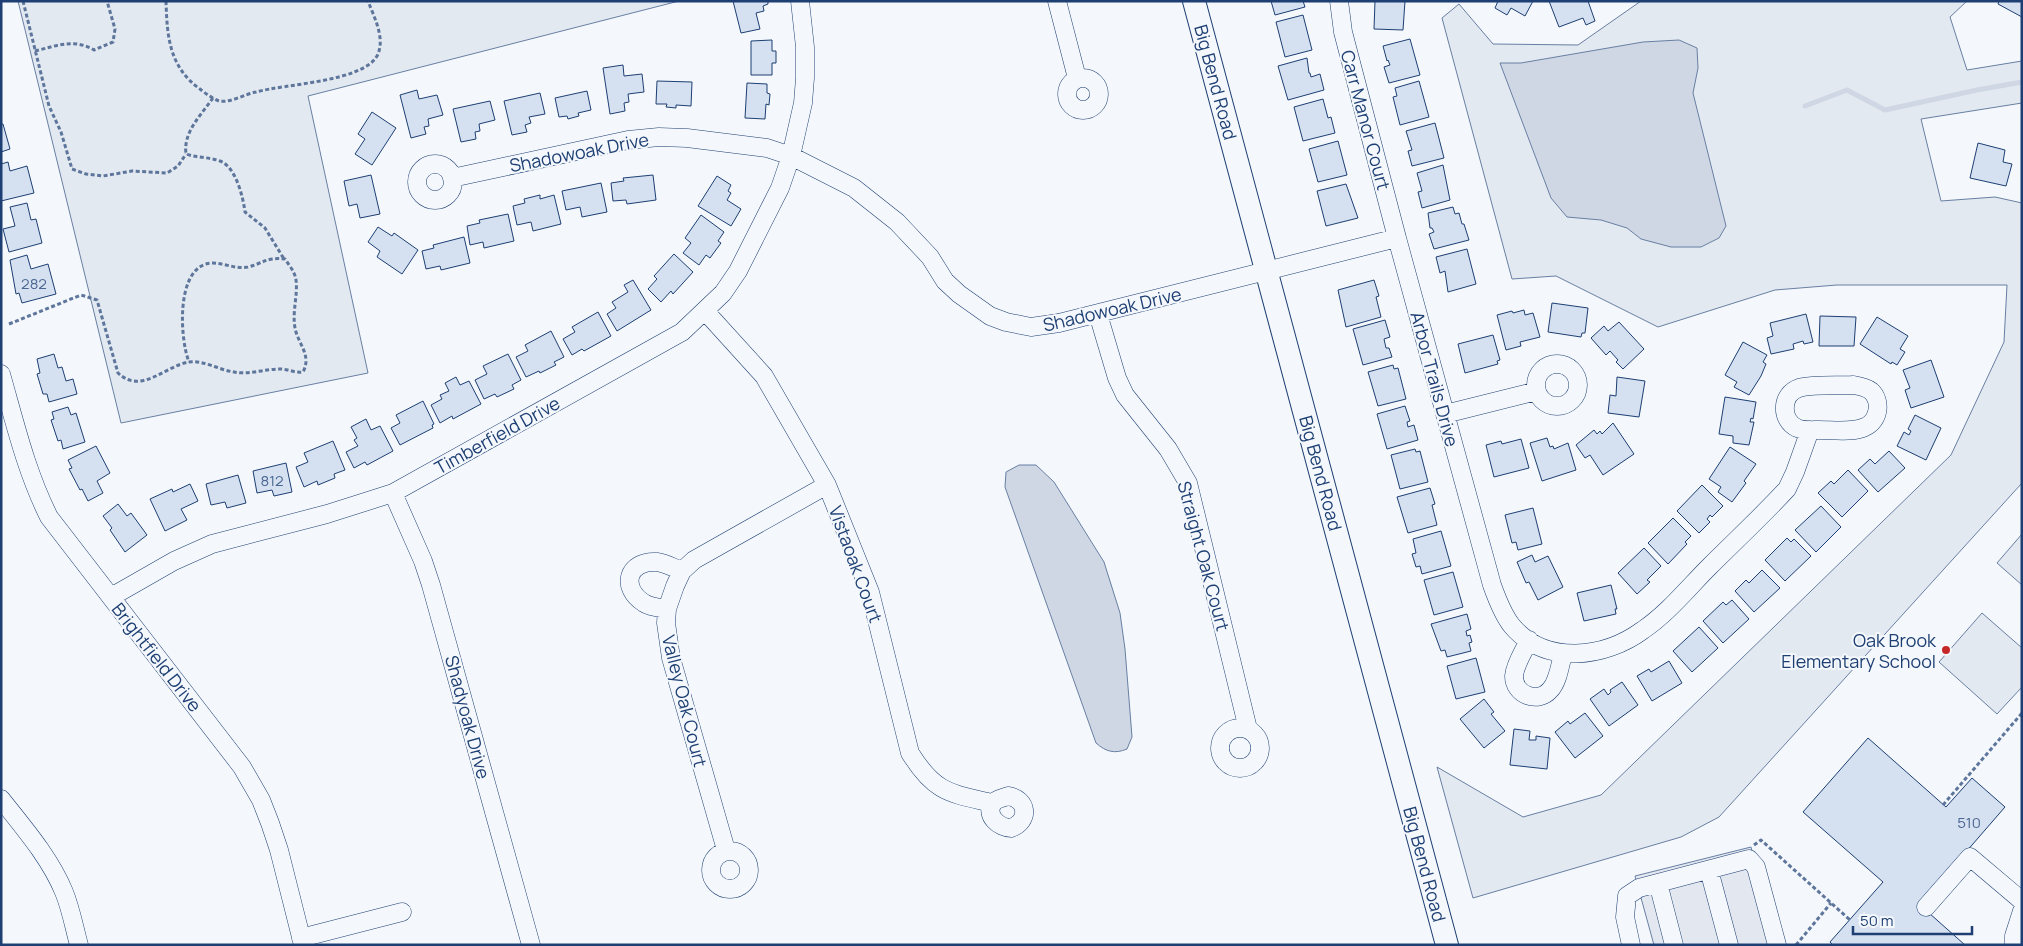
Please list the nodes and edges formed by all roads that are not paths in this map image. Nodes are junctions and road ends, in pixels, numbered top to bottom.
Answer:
1 (800, 1) edge
2 (1057, 1) edge
3 (1194, 1) edge
4 (1339, 1) edge
5 (1077, 78) dead end
6 (791, 156) junction
7 (452, 178) dead end
8 (1397, 238) junction
9 (1267, 272) junction
10 (705, 311) junction
11 (1098, 314) junction
12 (1, 374) edge
13 (1537, 391) dead end
14 (1445, 414) junction
15 (1810, 430) junction
16 (9, 433) edge
17 (827, 485) junction
18 (393, 493) junction
19 (682, 571) junction
20 (111, 597) junction
21 (667, 609) junction
22 (1528, 640) junction
23 (1563, 654) junction
24 (1248, 729) dead end
25 (1, 798) edge
26 (992, 803) dead end
27 (726, 850) dead end
28 (1709, 870) junction
29 (1658, 883) junction
30 (2022, 902) edge
31 (1926, 906) dead end
32 (2022, 911) edge
33 (402, 912) dead end
34 (302, 941) edge
35 (79, 945) edge
36 (531, 945) edge
37 (1447, 945) edge
38 (1631, 945) edge
39 (1674, 945) edge
40 (1729, 945) edge
41 (1777, 945) edge
42 (2014, 945) edge

1 - 6 street, Timberfield Drive
2 - 5 street
3 - 9 main road, Big Bend Road
4 - 8 street, Carr Manor Court
6 - 7 street, Shadowoak Drive
6 - 10 street, Timberfield Drive
6 - 11 street, Shadowoak Drive
8 - 9 street
8 - 14 street, Arbor Trails Drive
9 - 11 street, Shadowoak Drive
9 - 37 main road, Big Bend Road
10 - 17 street, Vistaoak Court
10 - 18 street, Timberfield Drive
11 - 24 street, Straight Oak Court
12 - 16 street, Brightfield Drive
13 - 14 street
14 - 22 street, Arbor Trails Drive
15 - 15 street
15 - 23 street, Arbor Trails Drive
16 - 20 street, Brightfield Drive
17 - 19 street
17 - 26 street, Vistaoak Court
18 - 20 street, Timberfield Drive
18 - 36 street, Shadyoak Drive
19 - 21 street, Valley Oak Court
19 - 21 street
20 - 34 street, Brightfield Drive
21 - 27 street, Valley Oak Court
22 - 23 street, Arbor Trails Drive
22 - 23 street
25 - 35 street
28 - 29 street
28 - 40 street
28 - 41 street
29 - 38 street
29 - 39 street
30 - 31 street
32 - 42 street
33 - 34 street

